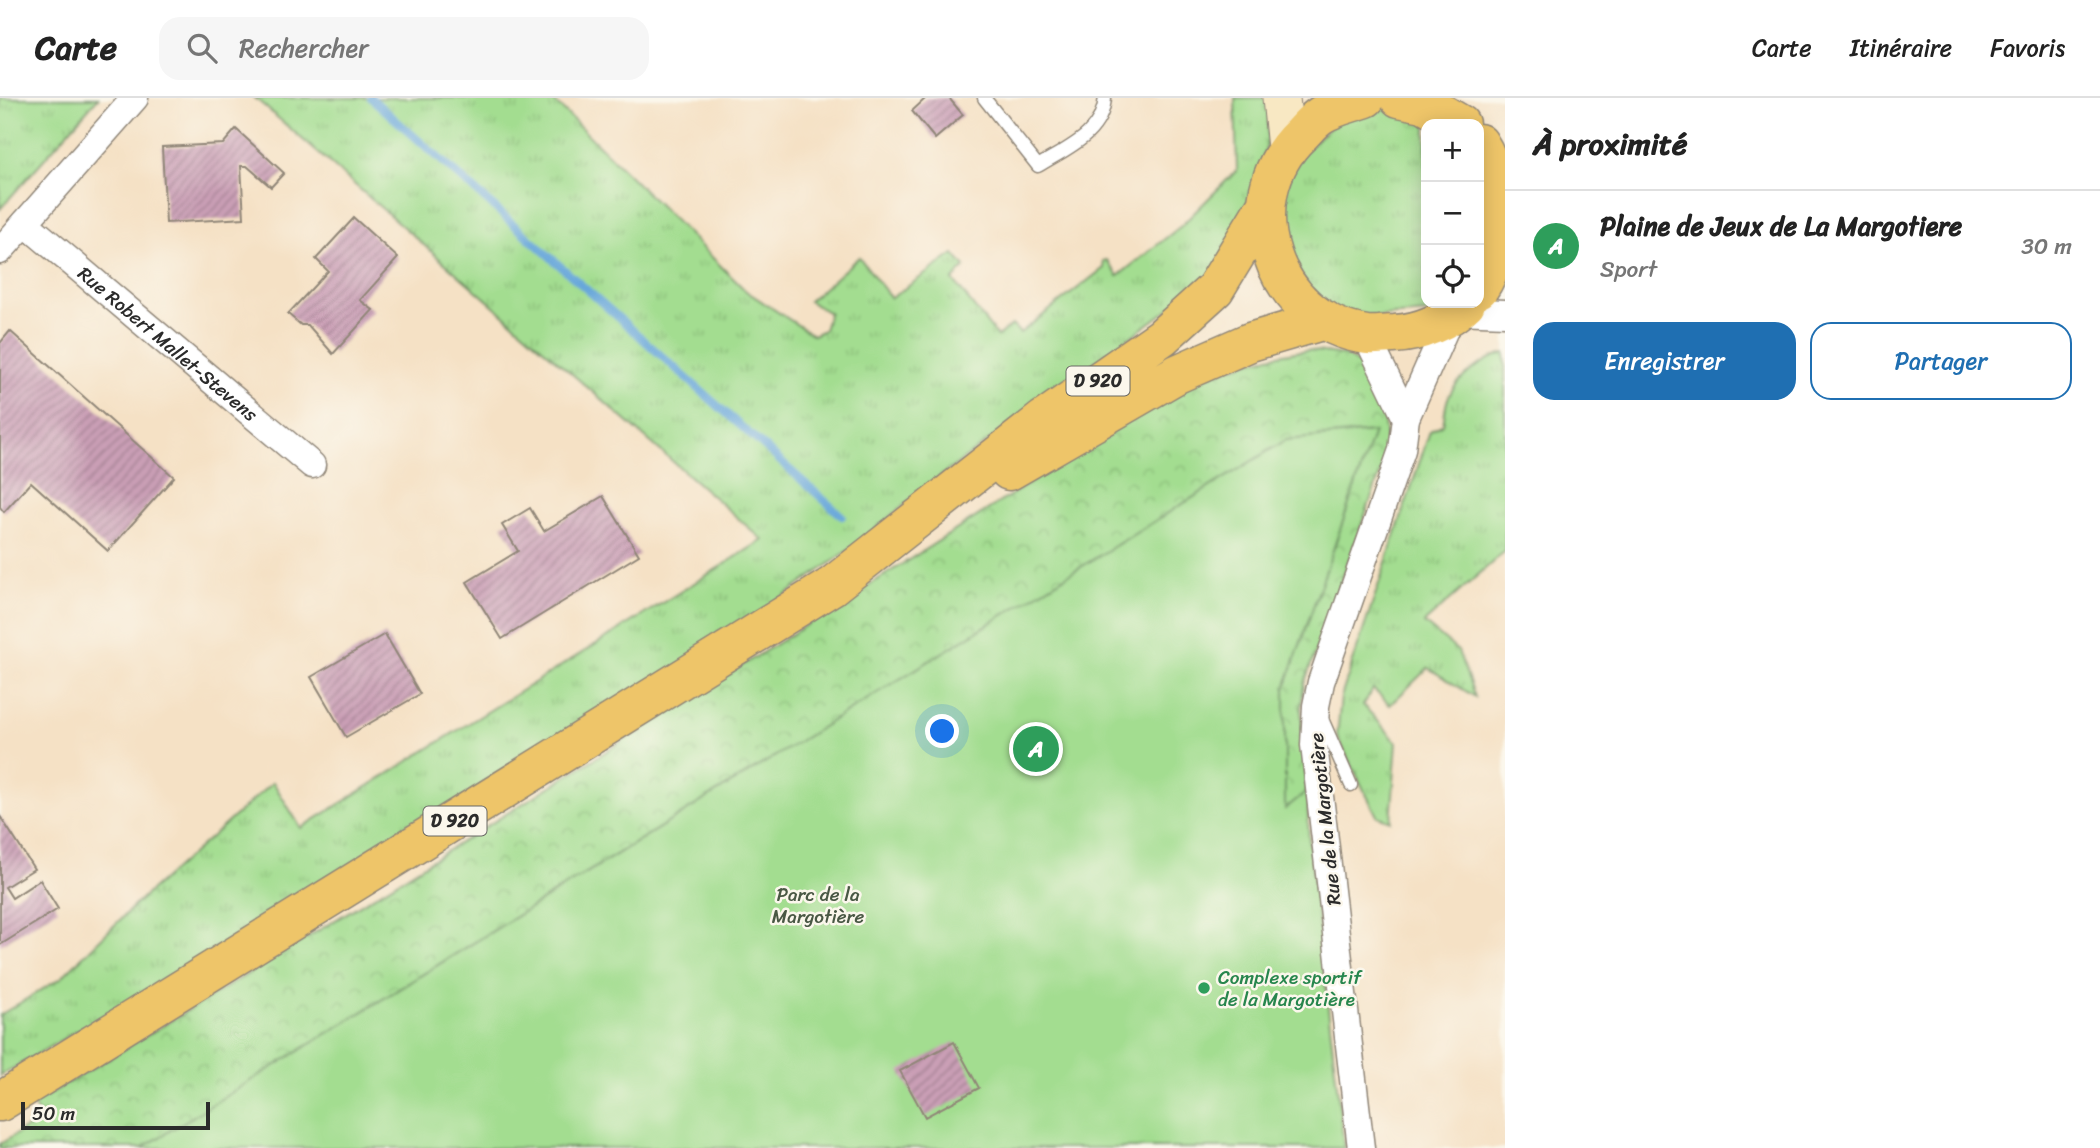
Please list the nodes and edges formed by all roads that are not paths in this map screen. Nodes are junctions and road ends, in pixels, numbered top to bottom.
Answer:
1 (135, 98) edge
2 (1002, 98) edge
3 (1105, 98) edge
4 (1281, 98) edge
5 (1366, 98) edge
6 (1422, 100) edge
7 (987, 102) edge
8 (1452, 119) edge
9 (1286, 148) junction
10 (1484, 150) edge
11 (1503, 183) edge
12 (1265, 207) junction
13 (24, 223) junction
14 (0, 251) edge
15 (1502, 257) edge
16 (1484, 280) edge
17 (1458, 308) edge
18 (1462, 308) edge
19 (1479, 308) edge
20 (1505, 313) edge
21 (1325, 320) junction
22 (1366, 335) junction
23 (1406, 418) junction
24 (312, 465) dead end
25 (904, 532) junction
26 (1316, 706) junction
27 (1351, 785) dead end
28 (0, 1102) edge
29 (1361, 1148) edge

1 - 13 street
2 - 7 lane
3 - 7 lane
4 - 9 street
5 - 9 main road
6 - 8 main road
9 - 12 main road
10 - 11 main road
11 - 15 main road
12 - 21 main road
12 - 25 main road, D 920
13 - 14 street
13 - 24 street, Rue Robert Mallet-Stevens
15 - 16 main road
17 - 22 main road
18 - 23 street, Rue de la Margotière
19 - 20 street
21 - 22 main road
21 - 25 main road, D 920
22 - 23 street
23 - 26 street, Rue de la Margotière
25 - 28 main road, D 920
26 - 27 lane
26 - 29 street, Rue de la Margotière

